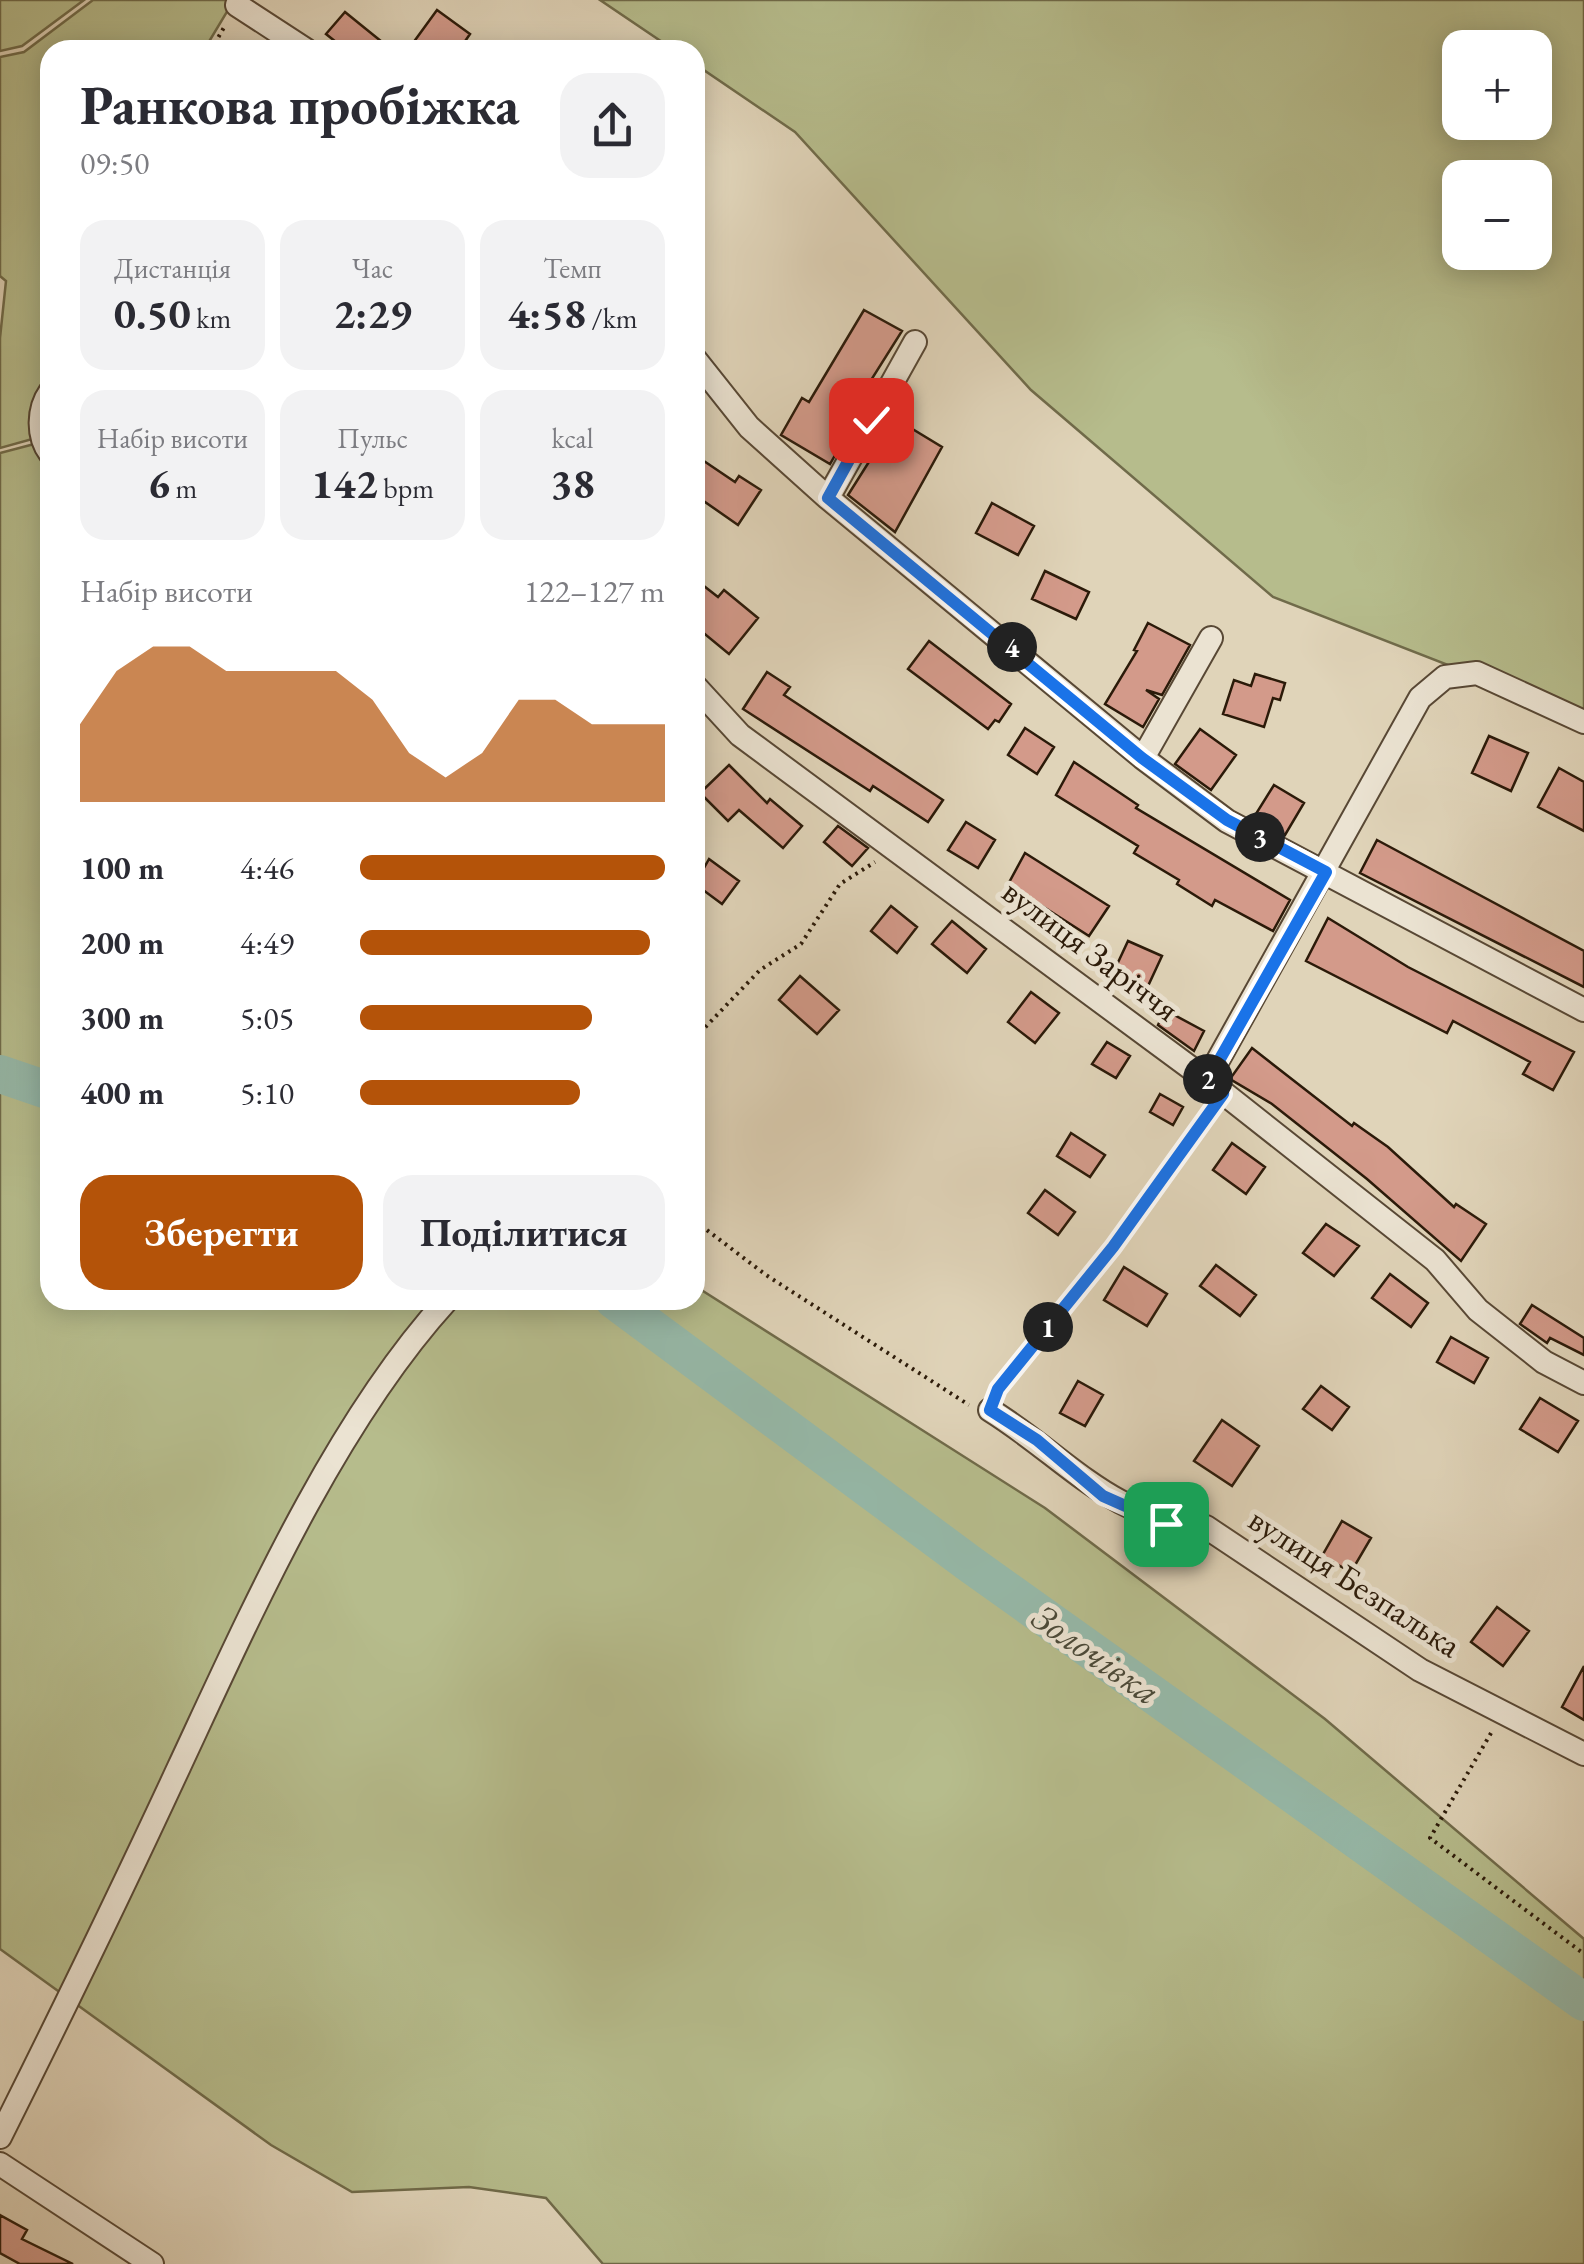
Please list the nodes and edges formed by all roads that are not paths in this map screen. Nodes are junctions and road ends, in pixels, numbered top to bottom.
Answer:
1 (237, 5) dead end
2 (291, 40) edge
3 (915, 342) dead end
4 (705, 371) edge
5 (828, 498) junction
6 (1211, 638) dead end
7 (705, 697) edge
8 (1584, 722) edge
9 (1142, 758) junction
10 (1326, 872) junction
11 (1584, 1010) edge
12 (1215, 1087) junction
13 (438, 1310) edge
14 (1584, 1383) edge
15 (990, 1410) road end
16 (1584, 1754) edge
17 (0, 2138) edge
18 (0, 2164) edge
19 (115, 2253) edge
20 (152, 2264) edge

1 - 2 street
3 - 5 street
4 - 5 street
5 - 9 street
6 - 9 street
7 - 12 street, вулиця Заріччя
8 - 10 street
9 - 10 street
10 - 11 street
10 - 12 street
12 - 14 street, вулиця Заріччя
13 - 17 street
15 - 16 street, вулиця Безпалька
18 - 19 street
19 - 20 street

